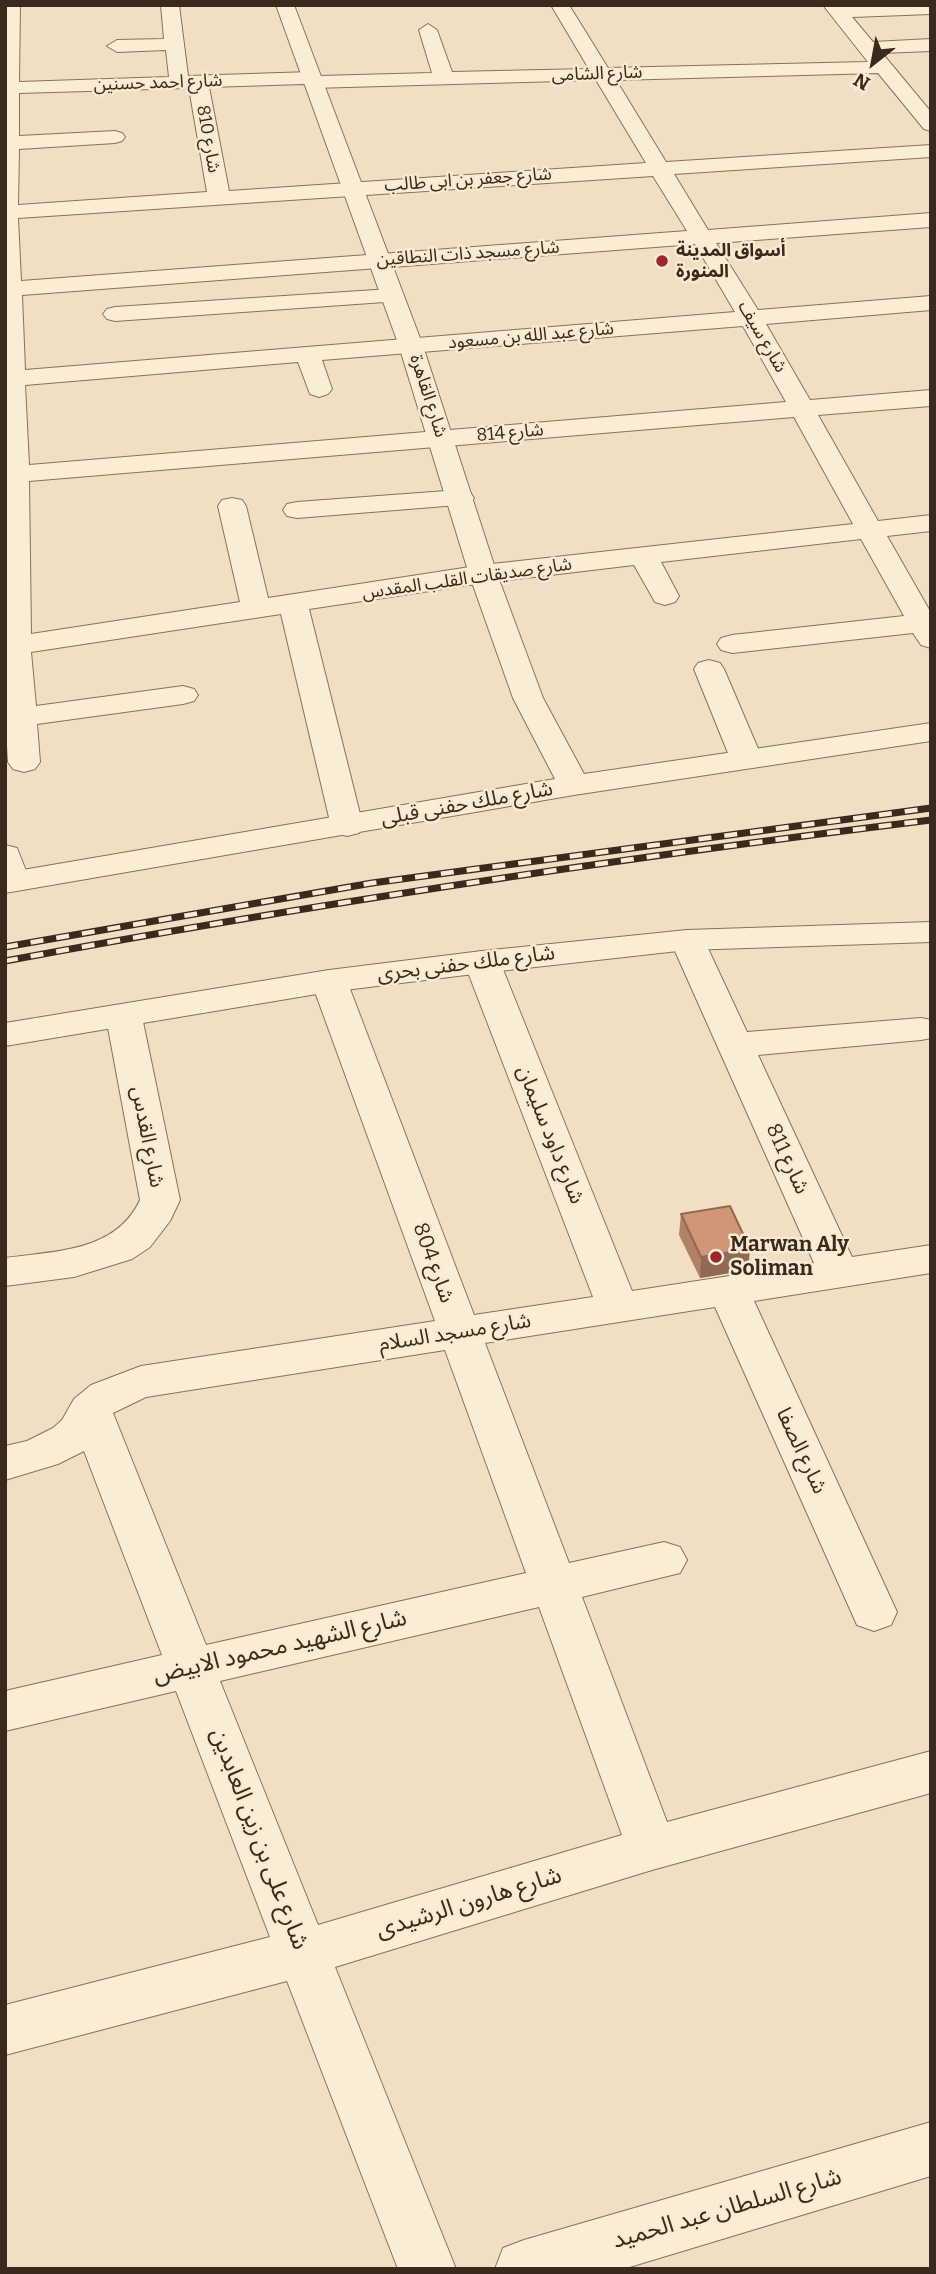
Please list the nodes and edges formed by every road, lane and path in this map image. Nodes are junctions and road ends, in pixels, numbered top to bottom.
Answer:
1 (11, 5) edge
2 (170, 5) edge
3 (285, 5) edge
4 (560, 5) edge
5 (931, 8) edge
6 (835, 9) edge
7 (428, 30) dead end
8 (174, 44) junction
9 (931, 45) edge
10 (117, 46) dead end
11 (867, 48) junction
12 (8, 54) edge
13 (882, 67) junction
14 (601, 74) junction
15 (444, 79) junction
16 (311, 80) junction
17 (188, 82) junction
18 (919, 83) dead end
19 (896, 84) junction
20 (7, 88) edge
21 (931, 125) edge
22 (8, 129) edge
23 (115, 137) dead end
24 (931, 151) edge
25 (661, 168) junction
26 (351, 187) junction
27 (219, 197) junction
28 (6, 212) edge
29 (931, 220) edge
30 (702, 237) junction
31 (378, 261) junction
32 (8, 288) edge
33 (391, 296) junction
34 (931, 303) edge
35 (115, 314) dead end
36 (751, 318) junction
37 (411, 346) junction
38 (308, 354) junction
39 (10, 379) edge
40 (319, 389) dead end
41 (931, 398) edge
42 (804, 408) junction
43 (442, 439) junction
44 (11, 474) edge
45 (460, 498) junction
46 (232, 506) dead end
47 (297, 510) dead end
48 (931, 523) edge
49 (871, 530) junction
50 (643, 556) junction
51 (483, 575) junction
52 (665, 596) dead end
53 (293, 604) junction
54 (256, 609) junction
55 (927, 631) edge
56 (732, 643) dead end
57 (11, 647) edge
58 (709, 669) dead end
59 (183, 695) dead end
60 (16, 724) edge
61 (931, 732) edge
62 (746, 758) junction
63 (24, 761) dead end
64 (574, 785) junction
65 (346, 826) junction
66 (8, 873) edge
67 (931, 932) edge
68 (687, 940) junction
69 (482, 962) junction
70 (329, 981) junction
71 (124, 1017) junction
72 (921, 1029) dead end
73 (5, 1035) edge
74 (735, 1045) junction
75 (931, 1258) edge
76 (5, 1272) edge
77 (839, 1273) junction
78 (727, 1290) junction
79 (618, 1307) junction
80 (459, 1332) junction
81 (90, 1410) junction
82 (5, 1462) edge
83 (664, 1560) dead end
84 (556, 1584) junction
85 (874, 1612) dead end
86 (191, 1667) junction
87 (5, 1711) edge
88 (931, 1772) edge
89 (652, 1848) junction
90 (303, 1952) junction
91 (5, 2030) edge
92 (931, 2149) edge
93 (427, 2269) edge
94 (524, 2269) edge

1 - 12 street
2 - 8 street, شارع 810
3 - 16 street, شارع القاهرة
4 - 14 street, شارع سيف
5 - 6 street
6 - 11 street
7 - 15 street
8 - 10 street
8 - 17 street, شارع 810
9 - 11 street
11 - 13 street
12 - 20 street
13 - 14 street, شارع الشامى
13 - 19 street
14 - 15 street, شارع الشامى
14 - 25 street, شارع سيف
15 - 16 street, شارع الشامى
16 - 17 street, شارع احمد حسنين
16 - 26 street, شارع القاهرة
17 - 20 street, شارع احمد حسنين
17 - 27 street, شارع 810
18 - 19 street
19 - 21 street
20 - 22 street
22 - 23 street
22 - 28 street
24 - 25 street, شارع جعفر بن ابى طالب
25 - 26 street, شارع جعفر بن ابى طالب
25 - 30 street, شارع سيف
26 - 27 street, شارع جعفر بن ابى طالب
26 - 31 street, شارع القاهرة
27 - 28 street, شارع جعفر بن ابى طالب
28 - 32 street
29 - 30 street, شارع مسجد ذات النطاقين
30 - 31 street, شارع مسجد ذات النطاقين
30 - 36 street, شارع سيف
31 - 32 street, شارع مسجد ذات النطاقين
31 - 33 street, شارع القاهرة
32 - 39 street
33 - 35 street
33 - 37 street, شارع القاهرة
34 - 36 street, شارع عبد الله بن مسعود
36 - 37 street, شارع عبد الله بن مسعود
36 - 42 street, شارع سيف
37 - 38 street, شارع عبد الله بن مسعود
37 - 43 street, شارع القاهرة
38 - 39 street, شارع عبد الله بن مسعود
38 - 40 street
39 - 44 street
41 - 42 street, شارع 814
42 - 43 street, شارع 814
42 - 49 street, شارع سيف
43 - 44 street, شارع 814
43 - 45 street, شارع القاهرة
44 - 57 street
45 - 47 street
45 - 51 street, شارع القاهرة
46 - 54 street
48 - 49 street, شارع صديقات القلب المقدس
49 - 50 street, شارع صديقات القلب المقدس
49 - 55 street, شارع سيف
50 - 51 street, شارع صديقات القلب المقدس
50 - 52 street
51 - 53 street, شارع صديقات القلب المقدس
51 - 64 street, شارع القاهرة
53 - 54 street, شارع صديقات القلب المقدس
53 - 65 street
54 - 57 street, شارع صديقات القلب المقدس
55 - 56 street
57 - 60 street
58 - 62 street
59 - 60 street
60 - 63 street
61 - 62 street, شارع ملك حفنى قبلى
62 - 64 street, شارع ملك حفنى قبلى
64 - 65 street, شارع ملك حفنى قبلى
65 - 66 street, شارع ملك حفنى قبلى
67 - 68 street, شارع ملك حفنى بحرى
68 - 69 street, شارع ملك حفنى بحرى
68 - 74 street, شارع 811
69 - 70 street, شارع ملك حفنى بحرى
69 - 79 street, شارع داود سليمان
70 - 71 street, شارع ملك حفنى بحرى
70 - 80 street, شارع 804
71 - 73 street, شارع ملك حفنى بحرى
71 - 76 street, شارع القدس
72 - 74 street
74 - 77 street, شارع 811
75 - 77 street, شارع مسجد السلام
77 - 78 street, شارع مسجد السلام
78 - 79 street, شارع مسجد السلام
78 - 85 street, شارع الصفا
79 - 80 street, شارع مسجد السلام
80 - 81 street, شارع مسجد السلام
80 - 84 street, شارع 804
81 - 82 street, شارع مسجد السلام
81 - 86 street, شارع على بن زين العابدين
83 - 84 street
84 - 86 street, شارع الشهيد محمود الابيض
84 - 89 street, شارع 804
86 - 87 street, شارع الشهيد محمود الابيض
86 - 90 street, شارع على بن زين العابدين
88 - 89 street, شارع هارون الرشيدى
89 - 90 street, شارع هارون الرشيدى
90 - 91 street, شارع هارون الرشيدى
90 - 93 street, شارع على بن زين العابدين
92 - 94 street, شارع السلطان عبد الحميد

